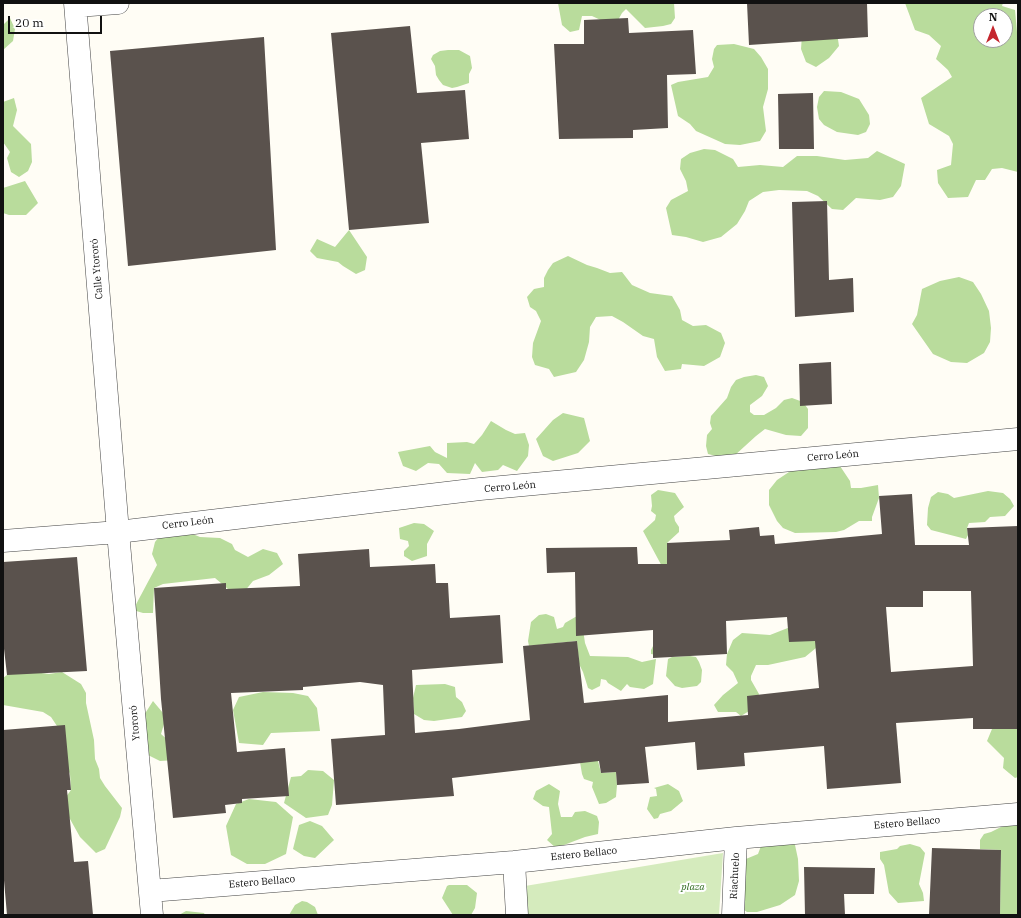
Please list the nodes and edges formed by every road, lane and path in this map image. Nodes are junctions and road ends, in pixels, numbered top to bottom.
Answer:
1 (118, 3) edge
2 (76, 4) edge
3 (1018, 439) edge
4 (118, 532) junction
5 (3, 541) edge
6 (1018, 814) edge
7 (736, 838) junction
8 (514, 862) junction
9 (150, 892) junction
10 (152, 915) edge
11 (518, 915) edge
12 (733, 915) edge

1 - 2 street
2 - 4 street, Calle Ytororó
3 - 4 street, Cerro León
4 - 5 street, Cerro León
4 - 9 street, Ytororó
6 - 7 street, Estero Bellaco
7 - 8 street, Estero Bellaco
7 - 12 street, Riachuelo
8 - 9 street, Estero Bellaco
8 - 11 street
9 - 10 street, Ytororó

